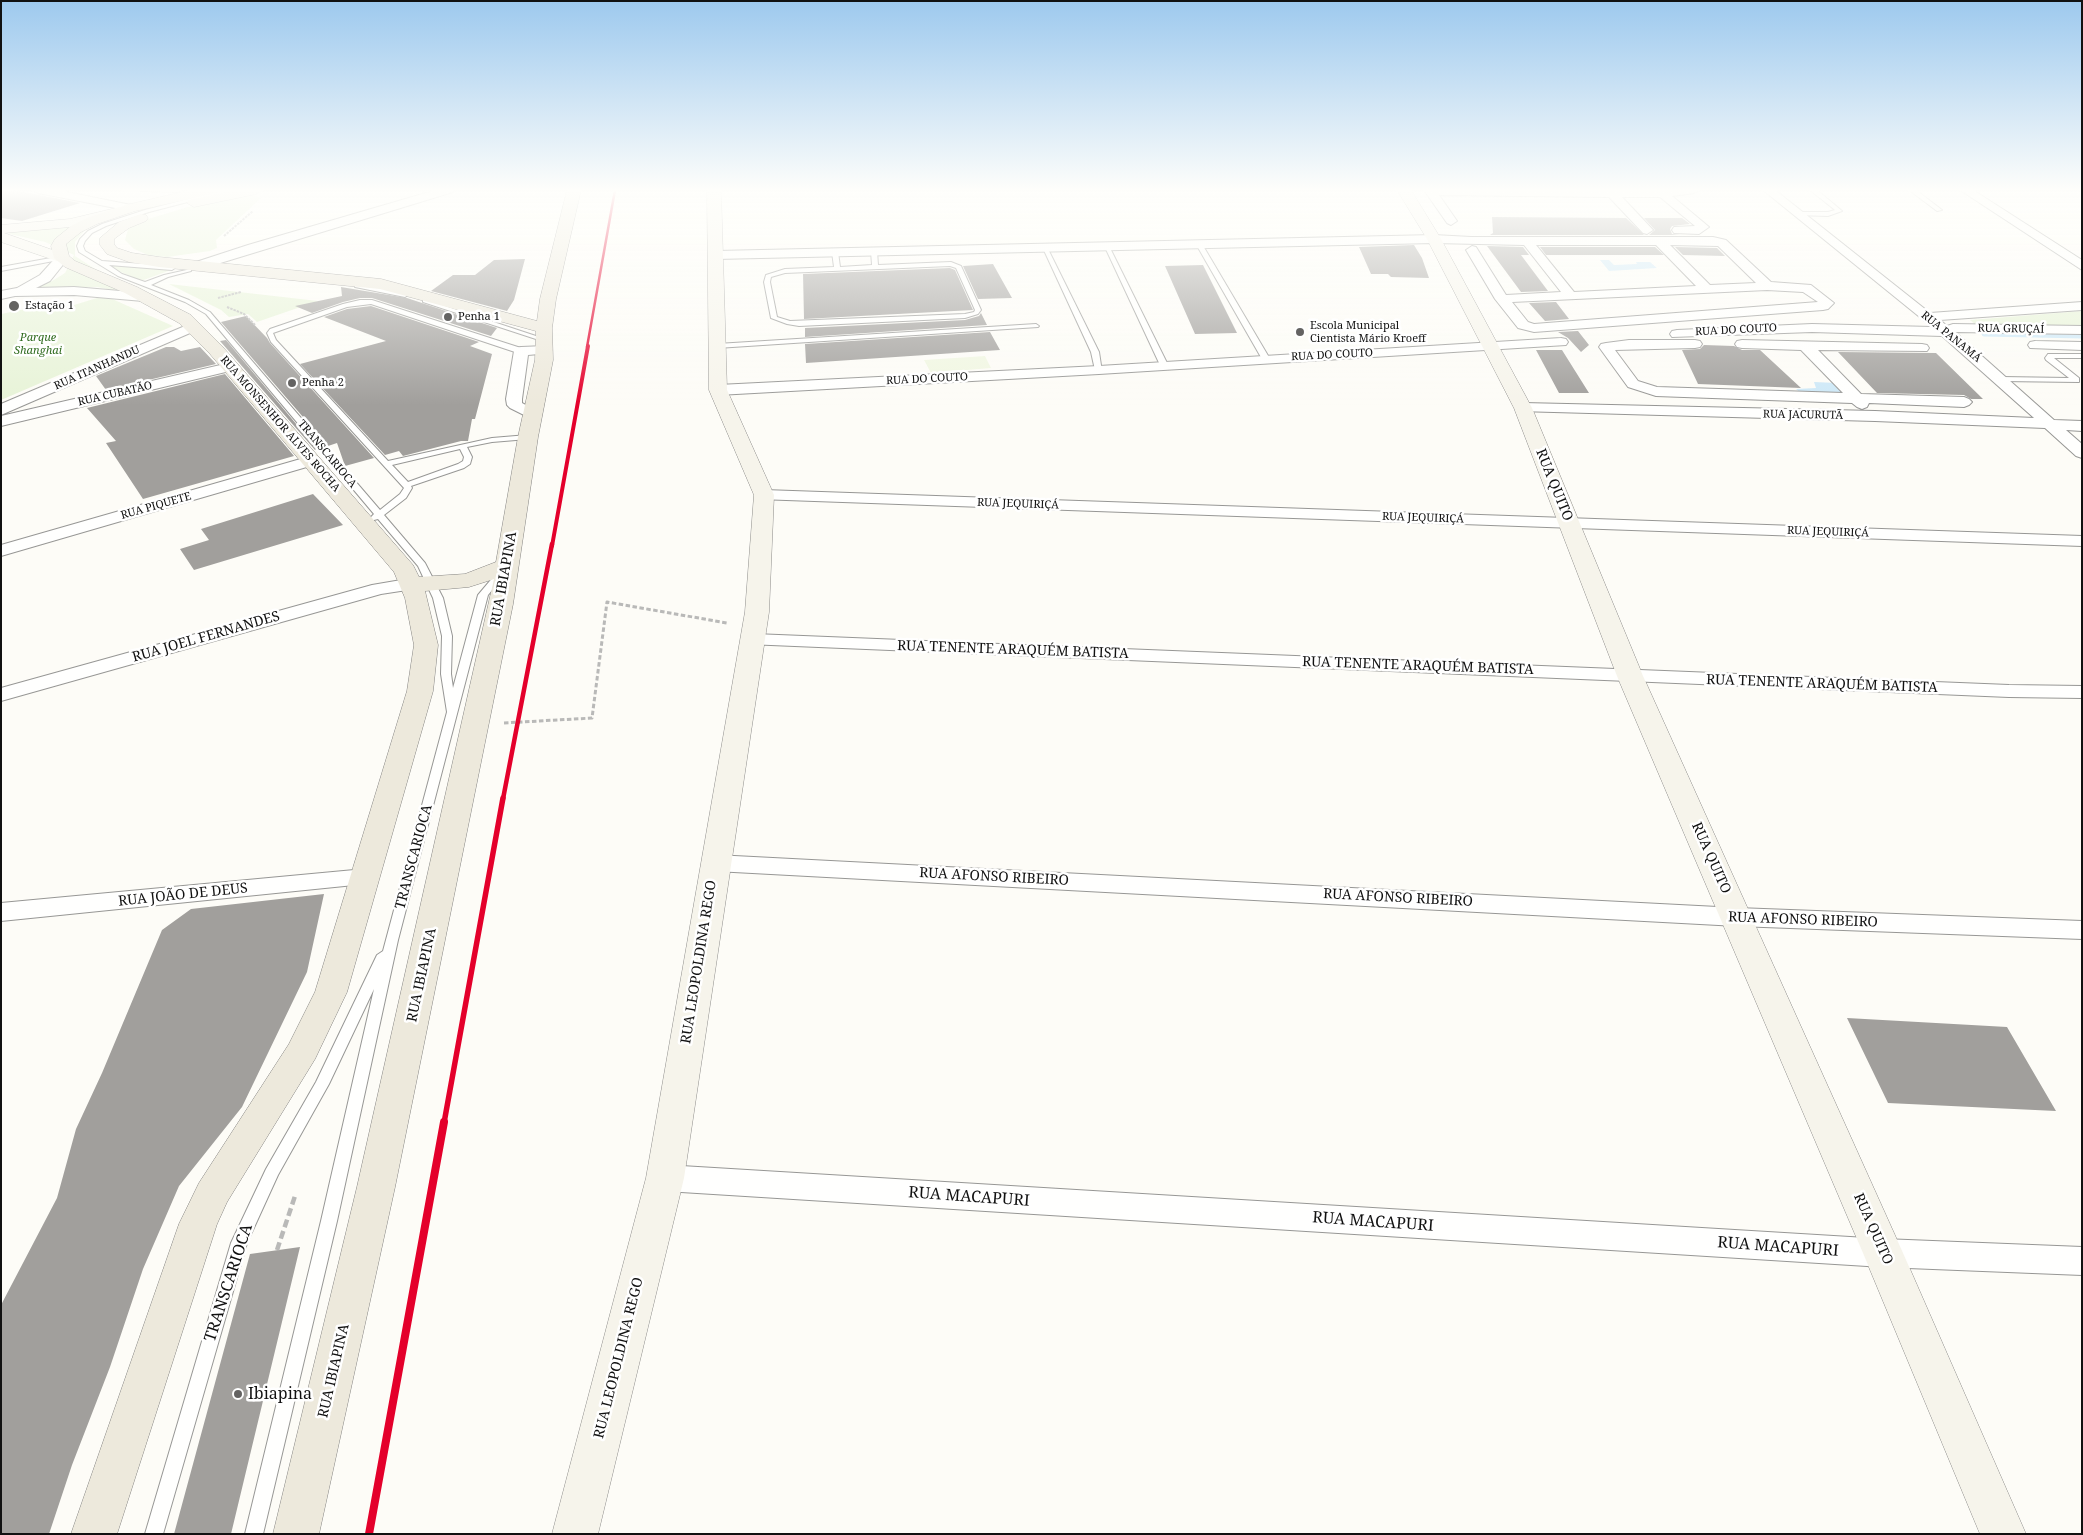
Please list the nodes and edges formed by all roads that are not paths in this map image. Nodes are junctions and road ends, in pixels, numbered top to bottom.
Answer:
1 (42, 262) edge
2 (59, 262) edge
3 (67, 262) edge
4 (98, 262) edge
5 (154, 262) edge
6 (213, 262) edge
7 (557, 262) edge
8 (716, 262) edge
9 (836, 262) edge
10 (875, 262) edge
11 (1051, 262) edge
12 (1114, 262) edge
13 (1209, 262) edge
14 (1452, 262) edge
15 (1479, 262) edge
16 (1544, 262) edge
17 (1680, 262) edge
18 (1740, 262) edge
19 (1857, 262) edge
20 (101, 263) junction
21 (875, 267) junction
22 (195, 268) junction
23 (1, 269) edge
24 (837, 269) junction
25 (1767, 286) junction
26 (1706, 288) junction
27 (143, 291) junction
28 (15, 292) junction
29 (1570, 294) junction
30 (1, 295) edge
31 (1502, 299) junction
32 (2082, 306) edge
33 (1926, 317) junction
34 (1036, 326) dead end
35 (192, 327) junction
36 (1943, 330) junction
37 (2082, 330) edge
38 (544, 339) junction
39 (1593, 339) dead end
40 (1573, 341) dead end
41 (1804, 344) junction
42 (1962, 344) junction
43 (1980, 344) dead end
44 (2017, 345) dead end
45 (717, 346) junction
46 (1492, 346) junction
47 (2082, 346) edge
48 (1922, 348) dead end
49 (521, 351) junction
50 (2082, 356) edge
51 (1266, 359) junction
52 (1164, 366) junction
53 (229, 367) junction
54 (1099, 370) junction
55 (2067, 373) junction
56 (1997, 376) junction
57 (2079, 382) edge
58 (718, 390) junction
59 (1857, 399) junction
60 (1964, 402) dead end
61 (1523, 408) junction
62 (1, 410) edge
63 (532, 414) junction
64 (1875, 416) junction
65 (1, 421) edge
66 (2052, 425) junction
67 (2082, 426) edge
68 (528, 437) junction
69 (462, 446) junction
70 (2082, 453) edge
71 (311, 461) junction
72 (386, 464) junction
73 (406, 485) junction
74 (764, 495) junction
75 (372, 519) junction
76 (1569, 523) junction
77 (2082, 541) edge
78 (1, 551) edge
79 (508, 566) junction
80 (422, 584) junction
81 (755, 632) junction
82 (1630, 676) junction
83 (2082, 692) edge
84 (1, 695) edge
85 (452, 717) junction
86 (715, 863) junction
87 (365, 877) junction
88 (1, 912) edge
89 (1736, 917) junction
90 (2082, 930) edge
91 (392, 940) junction
92 (665, 1178) junction
93 (1883, 1253) junction
94 (2082, 1261) edge
95 (94, 1534) edge
96 (154, 1534) edge
97 (254, 1534) edge
98 (296, 1534) edge
99 (575, 1534) edge
100 (2003, 1534) edge

1 - 23 lane
2 - 28 street
3 - 27 main road, RUA MONSENHOR ALVES ROCHA
4 - 20 lane, TRANSCARIOCA
5 - 22 main road
6 - 22 street
7 - 38 main road, RUA IBIAPINA
8 - 45 street
9 - 24 lane
10 - 21 lane
11 - 54 lane
12 - 52 lane
13 - 51 lane
14 - 46 street, RUA QUITO
15 - 31 street
16 - 29 street
17 - 26 street
18 - 25 street
19 - 33 street, RUA PANAMÁ
20 - 22 lane, TRANSCARIOCA
20 - 27 lane, TRANSCARIOCA
21 - 24 lane
21 - 24 lane
22 - 27 lane
22 - 38 main road
25 - 26 street
25 - 31 street
26 - 29 street
27 - 28 street
27 - 35 main road, RUA MONSENHOR ALVES ROCHA
27 - 75 lane, TRANSCARIOCA
28 - 30 street
29 - 31 street
32 - 33 street
33 - 36 street, RUA PANAMÁ
34 - 45 lane
35 - 53 main road, RUA MONSENHOR ALVES ROCHA
35 - 62 street, RUA ITANHANDU
36 - 37 street, RUA GRUÇAÍ
36 - 39 street, RUA DO COUTO
36 - 42 street, RUA PANAMÁ
38 - 49 street
38 - 63 main road, RUA IBIAPINA
40 - 46 street, RUA DO COUTO
41 - 48 street
41 - 59 street
41 - 59 street
42 - 43 street, RUA GRUÇAÍ
42 - 56 street, RUA PANAMÁ
44 - 47 street, RUA GRUÇAÍ
45 - 58 street
46 - 51 street, RUA DO COUTO
46 - 61 street, RUA QUITO
49 - 63 street
49 - 72 lane
50 - 55 lane
51 - 52 street, RUA DO COUTO
52 - 54 street, RUA DO COUTO
53 - 65 street, RUA CUBATÃO
53 - 71 main road, RUA MONSENHOR ALVES ROCHA
54 - 58 street, RUA DO COUTO
55 - 56 lane
55 - 57 lane
56 - 57 lane
56 - 66 street, RUA PANAMÁ
58 - 74 street, RUA LEOPOLDINA REGO
59 - 60 street
59 - 64 street
61 - 64 street, RUA JACURUTÃ
61 - 76 street, RUA QUITO
63 - 68 main road, RUA IBIAPINA
64 - 66 street, RUA JACURUTÃ
66 - 67 street, RUA JACURUTÃ
66 - 70 street, RUA PANAMÁ
68 - 69 lane
68 - 79 main road, RUA IBIAPINA
69 - 72 lane
69 - 73 lane
71 - 75 main road, RUA MONSENHOR ALVES ROCHA
71 - 78 street, RUA PIQUETE
72 - 73 lane
73 - 75 lane
74 - 76 street, RUA JEQUIRIÇÁ
74 - 81 street, RUA LEOPOLDINA REGO
75 - 80 main road, RUA MONSENHOR ALVES ROCHA
76 - 77 street, RUA JEQUIRIÇÁ
76 - 82 street, RUA QUITO
79 - 80 main road
79 - 85 lane, TRANSCARIOCA
79 - 98 main road, RUA IBIAPINA
80 - 84 street, RUA JOEL FERNANDES
80 - 85 lane, TRANSCARIOCA
80 - 87 main road, RUA MONSENHOR ALVES ROCHA
81 - 82 street, RUA TENENTE ARAQUÉM BATISTA
81 - 86 street, RUA LEOPOLDINA REGO
82 - 83 street, RUA TENENTE ARAQUÉM BATISTA
82 - 89 street, RUA QUITO
85 - 91 lane, TRANSCARIOCA
86 - 89 street, RUA AFONSO RIBEIRO
86 - 92 street, RUA LEOPOLDINA REGO
87 - 88 street, RUA JOÃO DE DEUS
87 - 95 main road
89 - 90 street, RUA AFONSO RIBEIRO
89 - 93 street, RUA QUITO
91 - 96 lane, TRANSCARIOCA
91 - 97 lane, TRANSCARIOCA
92 - 93 street, RUA MACAPURI
92 - 99 street, RUA LEOPOLDINA REGO
93 - 94 street, RUA MACAPURI
93 - 100 street, RUA QUITO

